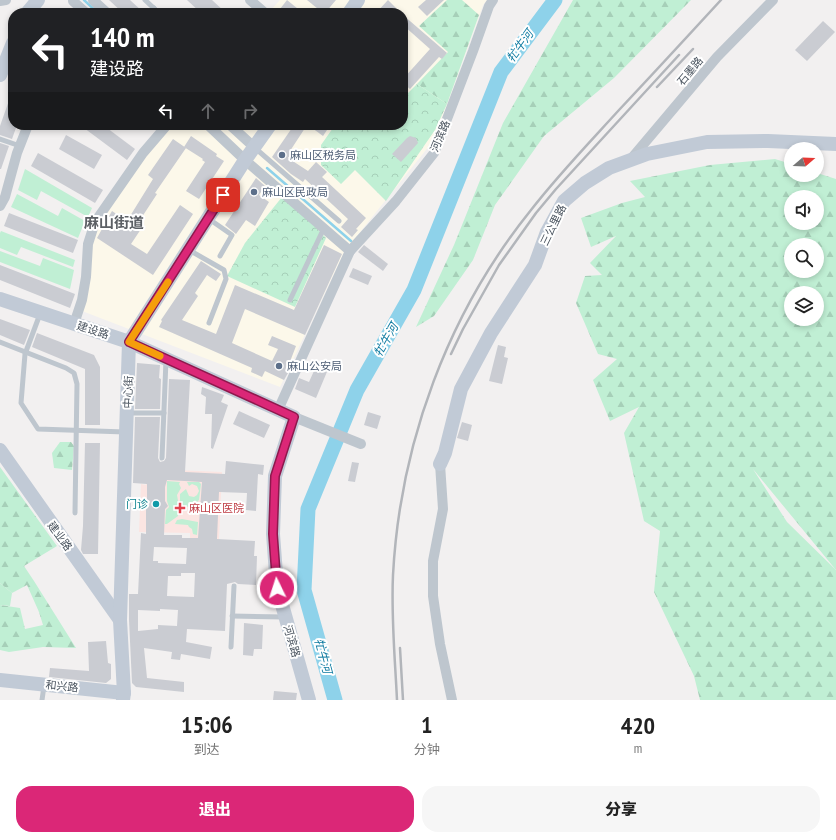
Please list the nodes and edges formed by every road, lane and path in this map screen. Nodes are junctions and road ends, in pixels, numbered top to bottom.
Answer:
1 (6, 0) edge
2 (38, 0) edge
3 (92, 0) edge
4 (145, 0) edge
5 (250, 0) edge
6 (358, 0) edge
7 (492, 0) edge
8 (773, 0) edge
9 (0, 1) edge
10 (73, 1) dead end
11 (31, 8) edge
12 (81, 8) edge
13 (101, 8) edge
14 (154, 8) edge
15 (259, 8) edge
16 (352, 8) edge
17 (8, 55) edge
18 (0, 75) edge
19 (26, 130) edge
20 (164, 130) edge
21 (213, 130) edge
22 (235, 130) edge
23 (266, 130) edge
24 (0, 139) edge
25 (836, 144) edge
26 (20, 146) junction
27 (254, 147) junction
28 (245, 160) junction
29 (630, 160) junction
30 (0, 206) edge
31 (208, 218) junction
32 (339, 221) dead end
33 (324, 228) junction
34 (188, 250) junction
35 (350, 251) junction
36 (220, 256) dead end
37 (0, 299) edge
38 (290, 300) dead end
39 (41, 313) junction
40 (209, 323) dead end
41 (74, 324) junction
42 (0, 342) edge
43 (129, 342) junction
44 (26, 352) junction
45 (166, 359) junction
46 (278, 410) junction
47 (127, 413) junction
48 (164, 413) junction
49 (294, 417) junction
50 (77, 430) junction
51 (126, 432) junction
52 (361, 444) dead end
53 (0, 450) edge
54 (162, 458) dead end
55 (440, 464) joint
56 (75, 513) dead end
57 (234, 586) dead end
58 (232, 616) junction
59 (285, 617) junction
60 (120, 620) junction
61 (231, 647) dead end
62 (0, 680) edge
63 (44, 684) junction
64 (123, 696) edge
65 (42, 700) edge
66 (309, 700) edge
67 (452, 700) edge

1 - 9 street
2 - 11 street
3 - 13 street
4 - 14 lane
5 - 15 street
6 - 16 street
7 - 35 street, 河滨路
8 - 29 street, 石墨路
10 - 12 street
17 - 18 street
19 - 26 street
20 - 41 street
21 - 28 street
22 - 27 street
23 - 27 street
24 - 26 lane
25 - 29 street, 三公里路
26 - 30 street
27 - 28 street
27 - 32 lane
28 - 31 street
28 - 33 street
29 - 55 street, 三公里路
31 - 34 street
31 - 36 lane
33 - 35 street
33 - 38 lane
34 - 40 lane
34 - 43 street
35 - 46 street, 河滨路
37 - 39 street, 建设路
39 - 41 street, 建设路
39 - 44 lane
41 - 43 street, 建设路
42 - 44 lane
43 - 45 street, 建设路
43 - 47 street, 中心街
44 - 50 lane
44 - 50 lane
45 - 46 street, 建设路
45 - 48 lane
46 - 49 street, 建设路
47 - 48 lane
47 - 51 street, 中心街
48 - 54 lane
49 - 52 street
49 - 59 street, 河滨路
50 - 51 lane
50 - 56 lane
51 - 60 street, 中心街
53 - 60 street, 建业路
55 - 67 street
57 - 58 lane
58 - 59 lane
58 - 61 lane
59 - 66 street, 河滨路
60 - 64 street, 中心街
62 - 63 street, 和兴路
63 - 64 street, 和兴路
63 - 65 lane

